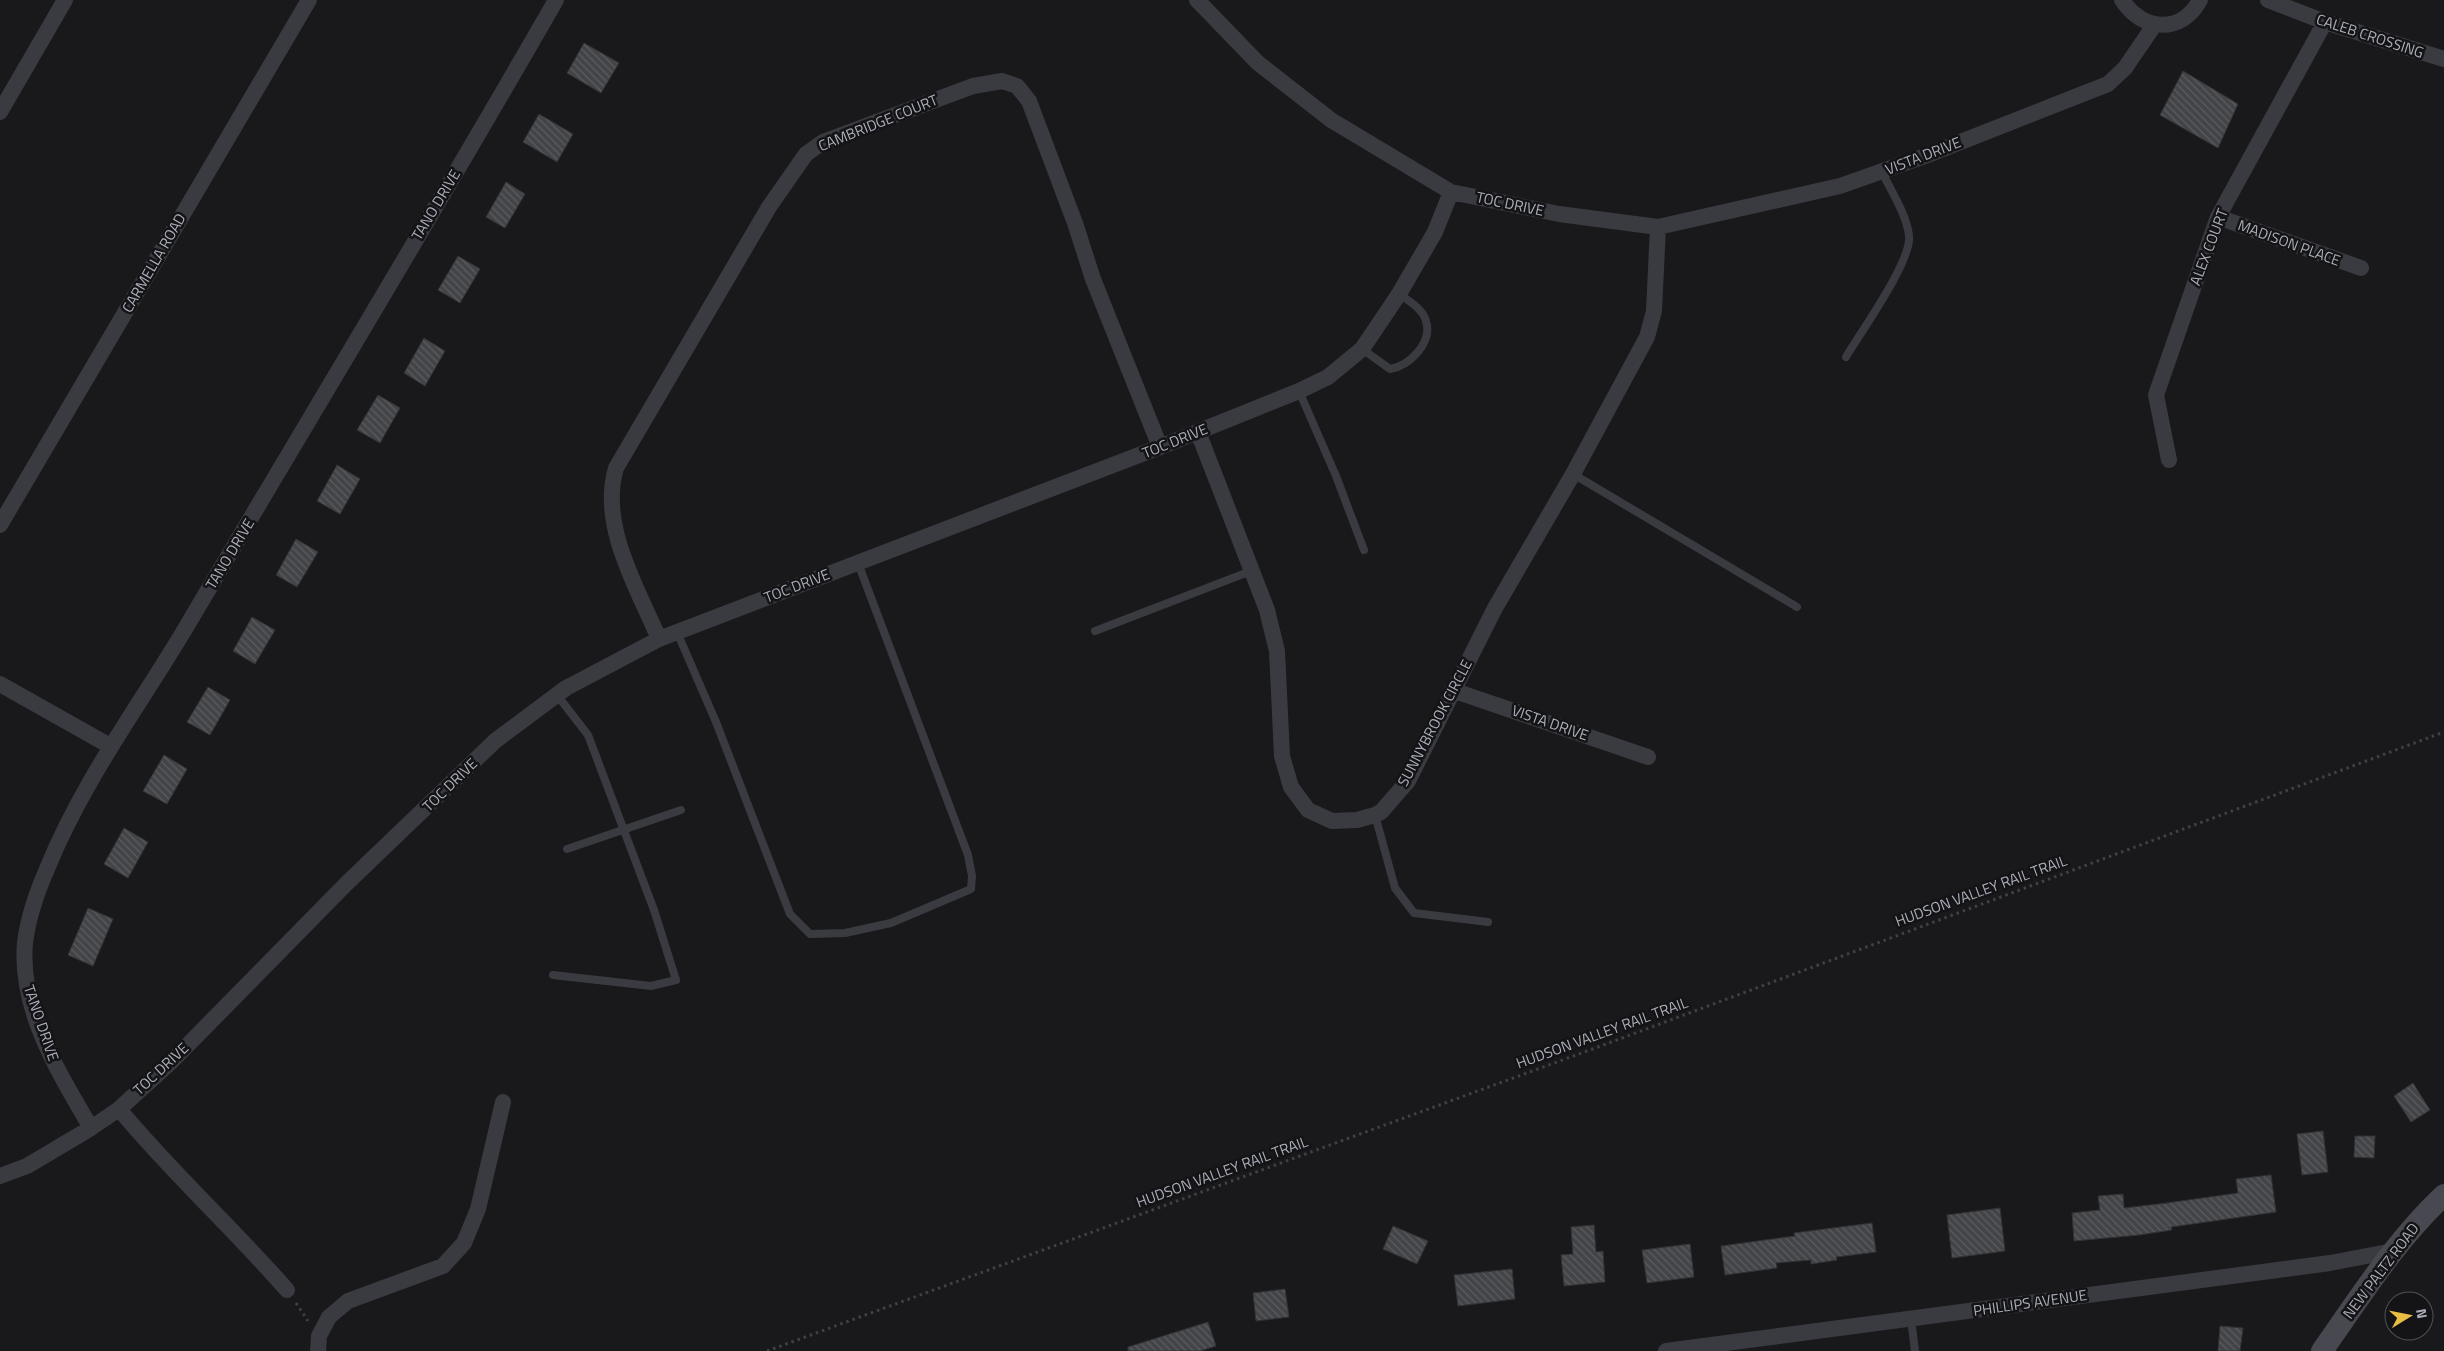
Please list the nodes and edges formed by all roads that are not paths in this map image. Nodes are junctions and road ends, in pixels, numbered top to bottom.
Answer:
1 (65, 0) edge
2 (308, 0) edge
3 (556, 0) edge
4 (1196, 0) edge
5 (2122, 0) edge
6 (2200, 0) edge
7 (2268, 0) edge
8 (2325, 22) junction
9 (2154, 24) junction
10 (2444, 59) edge
11 (0, 112) edge
12 (1882, 172) junction
13 (1451, 192) junction
14 (2218, 217) junction
15 (1658, 227) junction
16 (2361, 268) dead end
17 (1399, 294) junction
18 (1362, 349) junction
19 (1846, 357) dead end
20 (1299, 391) junction
21 (1198, 432) junction
22 (1160, 447) junction
23 (2169, 460) dead end
24 (1573, 474) junction
25 (0, 525) edge
26 (1364, 550) dead end
27 (858, 563) junction
28 (1252, 571) junction
29 (1797, 607) dead end
30 (1095, 631) dead end
31 (677, 632) junction
32 (658, 639) junction
33 (0, 684) edge
34 (1452, 690) junction
35 (557, 695) junction
36 (110, 746) junction
37 (1648, 757) dead end
38 (681, 810) dead end
39 (1374, 815) junction
40 (623, 829) junction
41 (567, 850) dead end
42 (1488, 922) dead end
43 (553, 976) dead end
44 (503, 1102) dead end
45 (119, 1109) junction
46 (91, 1128) junction
47 (0, 1176) edge
48 (2444, 1195) edge
49 (2393, 1251) junction
50 (287, 1290) road end
51 (1911, 1319) junction
52 (319, 1344) edge
53 (1726, 1347) edge
54 (1666, 1351) edge
55 (1915, 1351) edge
56 (2322, 1351) edge

1 - 11 street
2 - 25 street, CARMELLA ROAD
3 - 36 street, TANO DRIVE
4 - 13 street
5 - 9 street
6 - 9 street
7 - 8 street, CALEB CROSSING
8 - 10 street, CALEB CROSSING
8 - 14 street, ALEX COURT
9 - 12 street, VISTA DRIVE
12 - 15 street, VISTA DRIVE
12 - 19 lane
13 - 15 street, TOC DRIVE
13 - 17 street, TOC DRIVE
14 - 16 street, MADISON PLACE
14 - 23 street, ALEX COURT
15 - 24 street, SUNNYBROOK CIRCLE
17 - 18 street, TOC DRIVE
17 - 18 lane
18 - 20 street, TOC DRIVE
20 - 21 street, TOC DRIVE
20 - 26 lane
21 - 22 street, TOC DRIVE
21 - 28 street, SUNNYBROOK CIRCLE
22 - 27 street, TOC DRIVE
22 - 32 street, CAMBRIDGE COURT
24 - 29 lane
24 - 34 street, SUNNYBROOK CIRCLE
27 - 31 street, TOC DRIVE
27 - 31 lane
28 - 30 lane
28 - 39 street, SUNNYBROOK CIRCLE
31 - 32 street, TOC DRIVE
32 - 35 street, TOC DRIVE
33 - 36 street
34 - 37 street, VISTA DRIVE
34 - 39 street, SUNNYBROOK CIRCLE
35 - 40 lane
35 - 45 street, TOC DRIVE
36 - 46 street, TANO DRIVE
38 - 40 lane
39 - 42 lane
40 - 41 lane
40 - 43 lane
44 - 52 street
45 - 46 street, TOC DRIVE
45 - 50 street
46 - 47 street, TOC DRIVE
48 - 49 street, NEW PALTZ ROAD
49 - 51 street, PHILLIPS AVENUE
49 - 56 street, NEW PALTZ ROAD
51 - 53 street, PHILLIPS AVENUE
51 - 55 lane
53 - 54 street, PHILLIPS AVENUE

